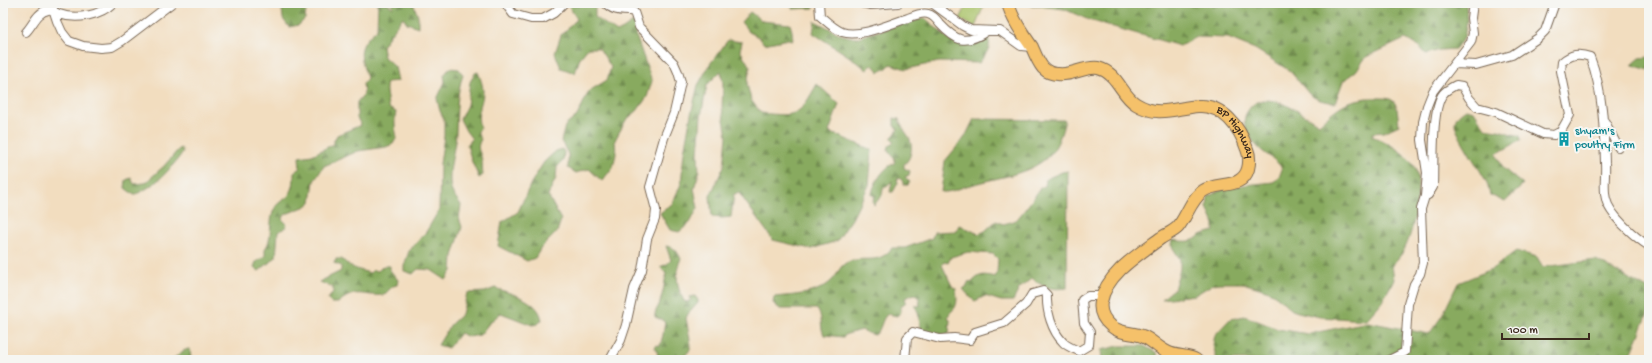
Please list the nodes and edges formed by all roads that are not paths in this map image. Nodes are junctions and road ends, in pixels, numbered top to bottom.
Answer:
1 (113, 3) edge
2 (172, 3) edge
3 (504, 3) edge
4 (564, 3) edge
5 (625, 3) edge
6 (818, 3) edge
7 (861, 3) edge
8 (898, 3) edge
9 (932, 3) edge
10 (1008, 3) edge
11 (1473, 3) edge
12 (1555, 3) edge
13 (607, 5) edge
14 (52, 6) edge
15 (987, 31) junction
16 (26, 32) dead end
17 (1031, 47) junction
18 (1454, 64) junction
19 (1602, 114) junction
20 (1618, 147) dead end
21 (1425, 196) junction
22 (1649, 246) edge
23 (1102, 296) junction
24 (610, 360) edge
25 (905, 360) edge
26 (1196, 360) edge
27 (1389, 360) edge

1 - 14 street
2 - 14 street
3 - 4 street
5 - 13 street
6 - 15 street
7 - 8 street
9 - 15 street
10 - 17 highway, BP Highway
11 - 18 street
12 - 18 street
13 - 24 street
14 - 16 street
15 - 17 street
17 - 23 highway, BP Highway
18 - 21 street
19 - 20 street
19 - 21 street
19 - 22 street
21 - 27 street
23 - 25 street
23 - 26 highway

